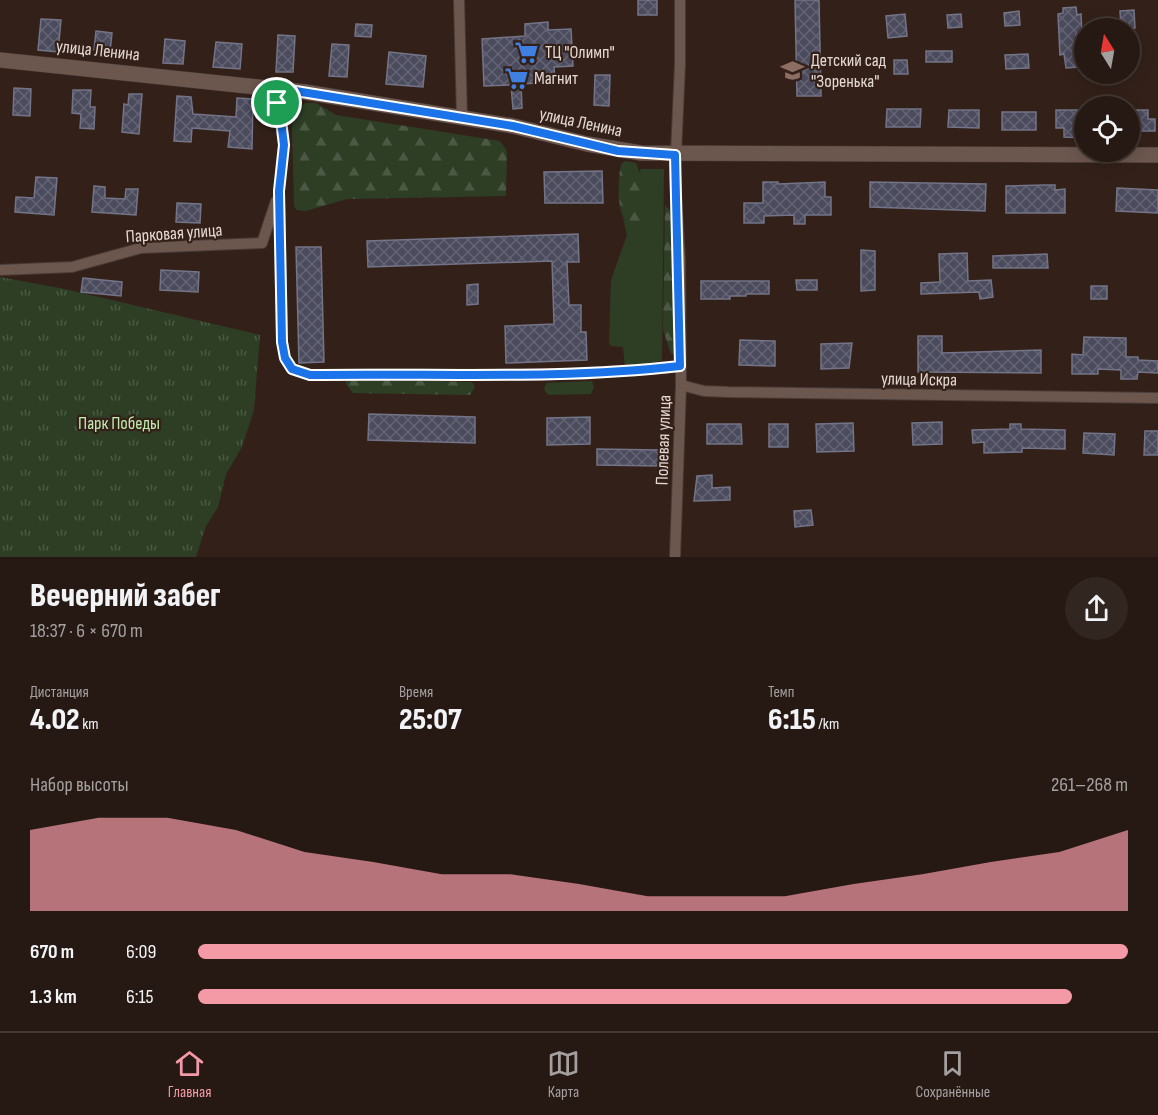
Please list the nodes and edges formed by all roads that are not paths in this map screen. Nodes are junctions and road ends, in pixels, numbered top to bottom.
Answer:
1 (459, 0) edge
2 (680, 0) edge
3 (0, 60) edge
4 (277, 88) junction
5 (462, 118) junction
6 (675, 155) junction
7 (1158, 155) edge
8 (279, 191) junction
9 (0, 270) edge
10 (680, 366) junction
11 (681, 386) junction
12 (1158, 398) edge
13 (675, 557) edge

1 - 5 street
2 - 6 street, Полевая улица
3 - 4 street, улица Ленина
4 - 5 street, улица Ленина
4 - 8 street
5 - 6 street, улица Ленина
6 - 7 street, улица Ленина
6 - 10 street, Полевая улица
8 - 9 street, Парковая улица
8 - 10 street
10 - 11 street, Полевая улица
11 - 12 street, улица Искра
11 - 13 street, Полевая улица

